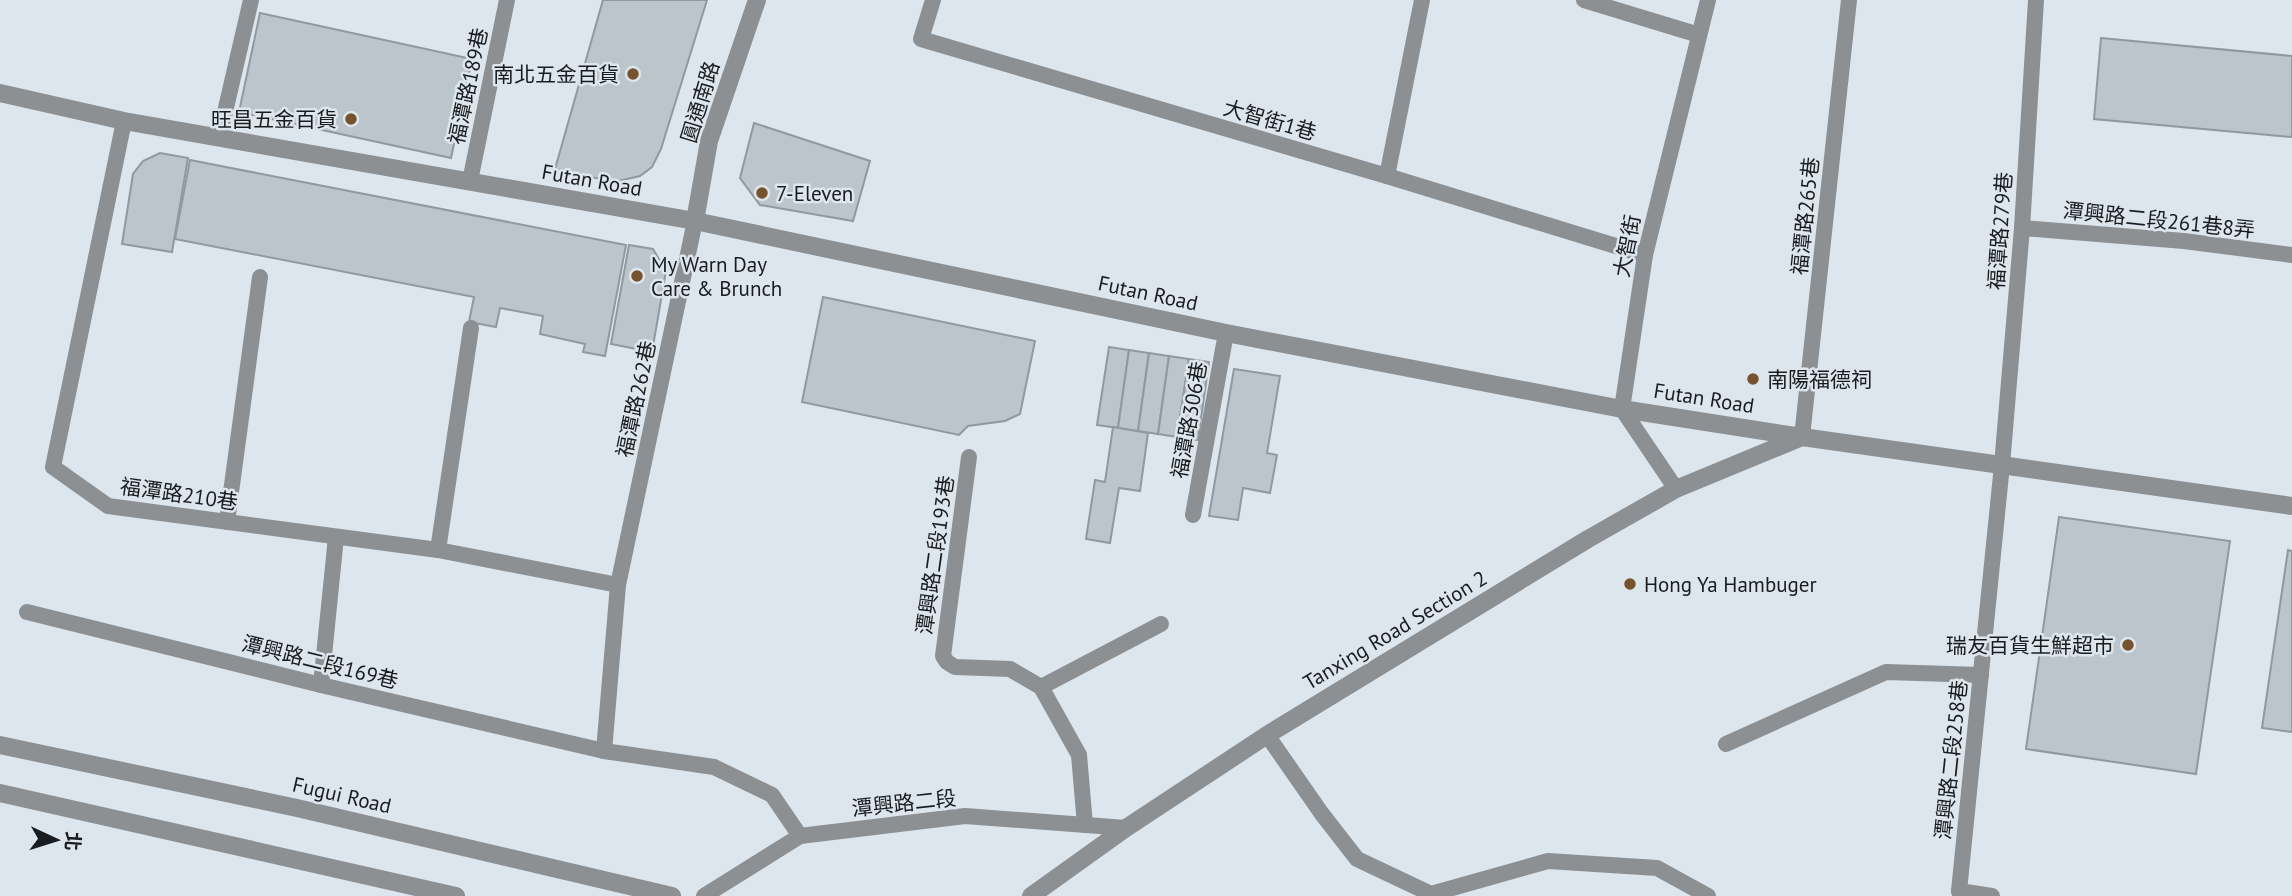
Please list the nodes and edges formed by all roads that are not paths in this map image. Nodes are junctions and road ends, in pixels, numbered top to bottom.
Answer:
1 (251, 0) edge
2 (507, 0) edge
3 (757, 0) edge
4 (933, 0) edge
5 (1422, 0) edge
6 (1584, 0) edge
7 (1708, 0) edge
8 (1849, 0) edge
9 (2036, 0) edge
10 (1699, 35) junction
11 (0, 93) edge
12 (124, 121) junction
13 (219, 138) junction
14 (1387, 176) junction
15 (470, 181) junction
16 (695, 221) junction
17 (2022, 228) junction
18 (1645, 255) junction
19 (2292, 255) edge
20 (260, 277) dead end
21 (471, 328) dead end
22 (1226, 333) junction
23 (1622, 408) junction
24 (1802, 437) junction
25 (969, 457) dead end
26 (2002, 465) junction
27 (1676, 489) junction
28 (2292, 506) edge
29 (1193, 515) dead end
30 (227, 522) junction
31 (336, 537) junction
32 (438, 550) junction
33 (618, 585) junction
34 (27, 612) dead end
35 (1161, 624) dead end
36 (1981, 675) junction
37 (321, 685) junction
38 (1041, 687) junction
39 (1267, 735) junction
40 (1726, 744) dead end
41 (0, 745) edge
42 (604, 751) junction
43 (0, 793) edge
44 (1085, 825) junction
45 (1126, 828) junction
46 (800, 836) junction
47 (1957, 894) edge
48 (456, 896) edge
49 (672, 896) edge
50 (704, 896) edge
51 (1031, 896) edge
52 (1708, 896) edge
53 (1992, 896) edge

1 - 13 lane
2 - 15 lane, 福潭路189巷
3 - 16 street, 圓通南路
4 - 14 lane, 大智街1巷
5 - 14 lane
6 - 10 lane
7 - 10 lane, 大智街
8 - 24 lane, 福潭路265巷
9 - 17 lane, 福潭路279巷
10 - 18 lane, 大智街
11 - 12 street, Futan Road
12 - 13 street, Futan Road
12 - 30 lane, 福潭路210巷
13 - 15 street, Futan Road
14 - 18 lane, 大智街1巷
15 - 16 street, Futan Road
16 - 22 street, Futan Road
16 - 33 lane, 福潭路262巷
17 - 19 lane, 潭興路二段261巷8弄
17 - 26 lane, 福潭路279巷
18 - 23 lane, 大智街
20 - 30 lane
21 - 32 lane
22 - 23 street, Futan Road
22 - 29 lane, 福潭路306巷
23 - 24 street, Futan Road
23 - 27 lane
24 - 26 street, Futan Road
24 - 27 street, Tanxing Road Section 2
25 - 38 lane, 潭興路二段193巷
26 - 28 street, Futan Road
26 - 36 lane, 潭興路二段258巷
27 - 39 street, Tanxing Road Section 2
30 - 31 lane, 福潭路210巷
31 - 32 lane, 福潭路210巷
31 - 37 lane
32 - 33 lane, 福潭路210巷
33 - 42 lane, 福潭路262巷
34 - 37 lane, 潭興路二段169巷
35 - 38 lane
36 - 40 lane
36 - 47 lane, 潭興路二段258巷
37 - 42 lane, 潭興路二段169巷
38 - 44 lane
39 - 45 street, Tanxing Road Section 2
39 - 52 lane
41 - 49 street, Fugui Road
42 - 46 lane, 潭興路二段169巷
43 - 48 street
44 - 45 lane, 潭興路二段
44 - 46 lane, 潭興路二段
45 - 51 street, Tanxing Road Section 2
46 - 50 lane, 潭興路二段
47 - 53 lane

